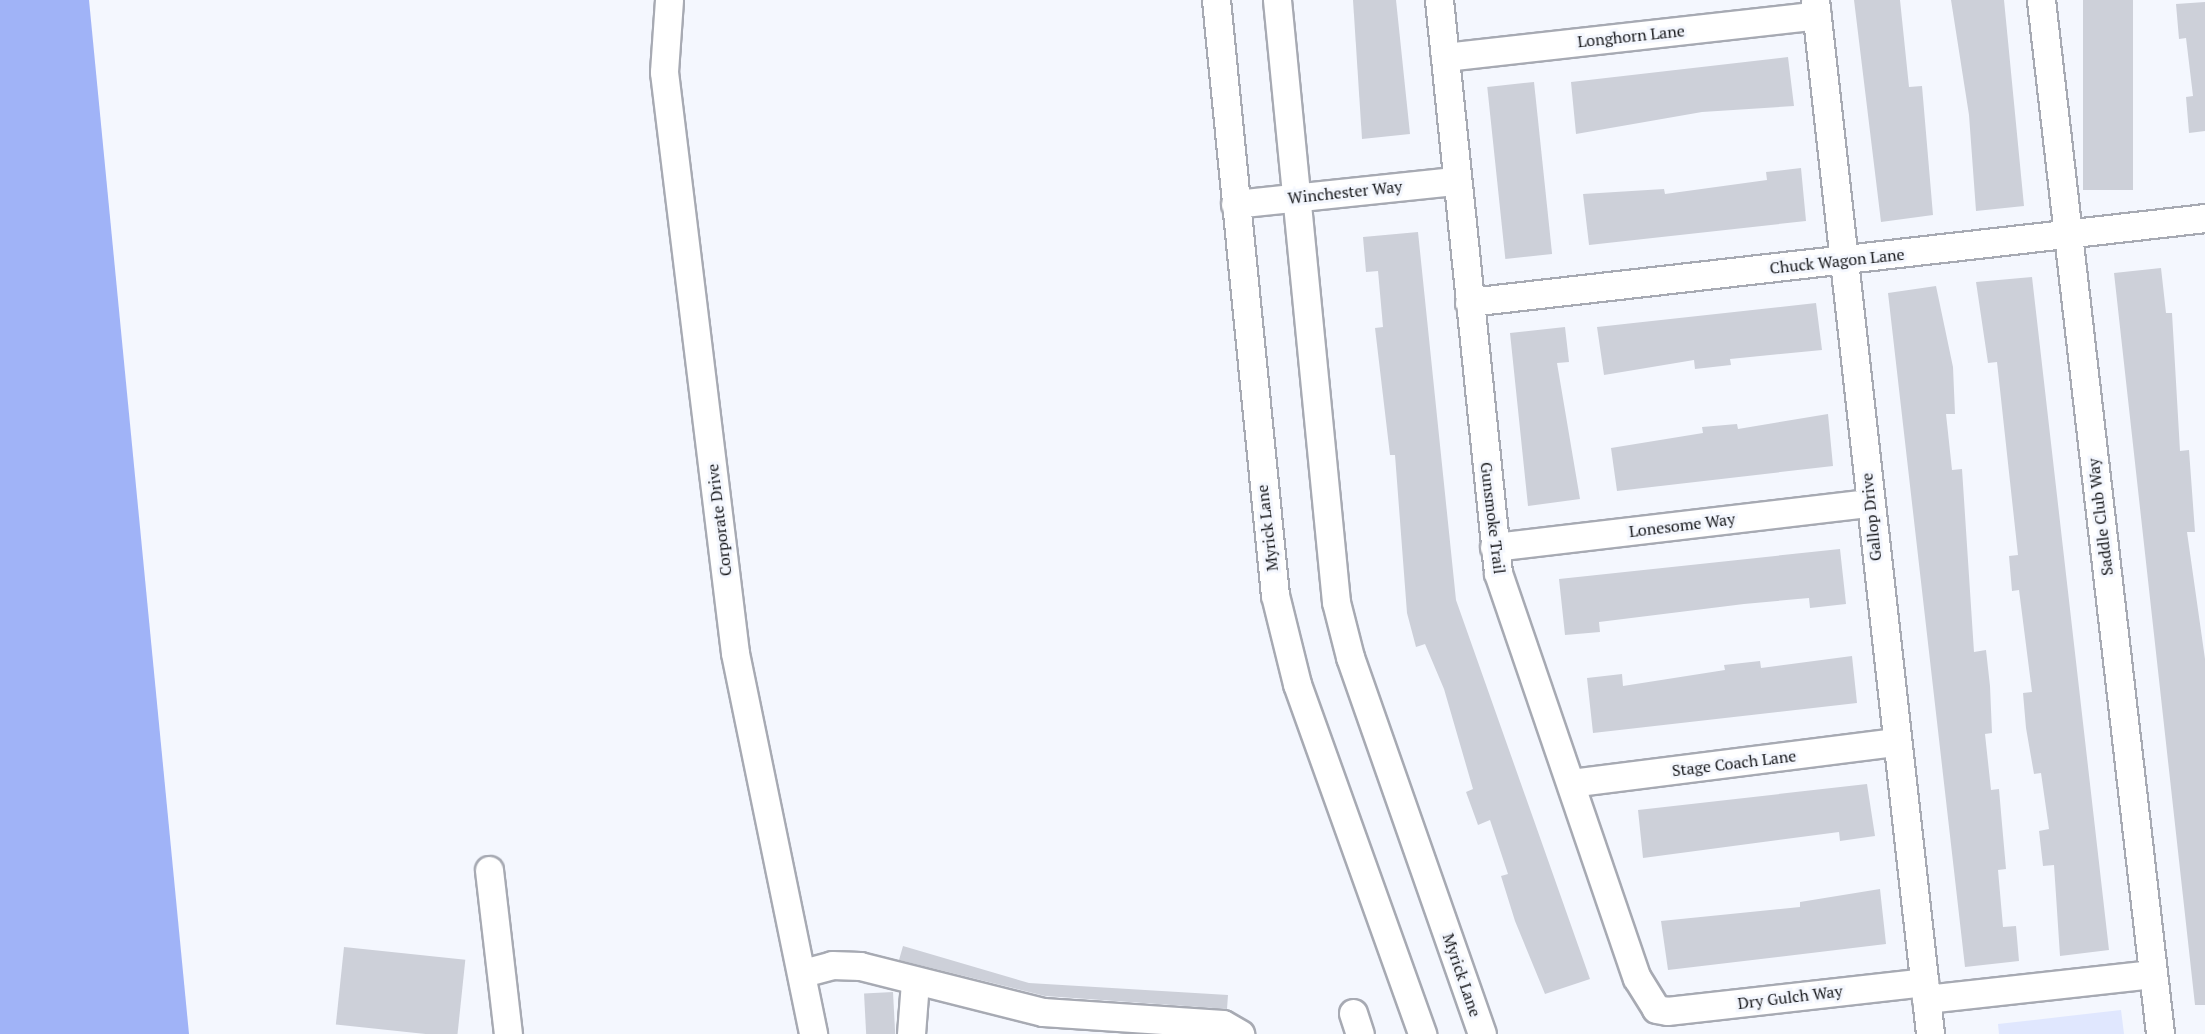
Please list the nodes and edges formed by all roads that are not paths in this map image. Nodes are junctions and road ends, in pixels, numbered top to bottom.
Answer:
1 (669, 0) edge
2 (1216, 0) edge
3 (1277, 0) edge
4 (1439, 0) edge
5 (2041, 0) edge
6 (1816, 7) edge
7 (1445, 57) junction
8 (1455, 181) junction
9 (1296, 197) junction
10 (1235, 204) junction
11 (2205, 218) edge
12 (2067, 234) junction
13 (1842, 260) junction
14 (1469, 302) junction
15 (1870, 503) junction
16 (1494, 548) junction
17 (1896, 742) junction
18 (1571, 783) junction
19 (489, 870) dead end
20 (803, 973) junction
21 (2153, 974) junction
22 (915, 982) junction
23 (1925, 991) junction
24 (1656, 1009) joint
25 (508, 1034) edge
26 (813, 1034) edge
27 (911, 1034) edge
28 (1240, 1034) edge
29 (1422, 1034) edge
30 (1482, 1034) edge
31 (1930, 1034) edge
32 (2160, 1034) edge

1 - 20 street, Corporate Drive
2 - 10 street, Myrick Lane
3 - 9 street, Myrick Lane
4 - 7 street, Gunsmoke Trail
5 - 12 street, Saddle Club Way
6 - 7 street, Longhorn Lane
6 - 13 street, Gallop Drive
7 - 8 street, Gunsmoke Trail
8 - 9 street, Winchester Way
8 - 14 street, Gunsmoke Trail
9 - 10 street, Winchester Way
9 - 30 street, Myrick Lane
10 - 29 street, Myrick Lane
11 - 12 street, Chuck Wagon Lane
12 - 13 street, Chuck Wagon Lane
12 - 21 street, Saddle Club Way
13 - 14 street, Chuck Wagon Lane
13 - 15 street, Gallop Drive
14 - 16 street, Gunsmoke Trail
15 - 16 street, Lonesome Way
15 - 17 street, Gallop Drive
16 - 18 street, Gunsmoke Trail
17 - 18 street, Stage Coach Lane
17 - 23 street, Gallop Drive
18 - 24 street, Gunsmoke Trail
19 - 25 street
20 - 22 street
20 - 26 street, Corporate Drive
21 - 23 street, Dry Gulch Way
21 - 32 street, Saddle Club Way
22 - 27 street
22 - 28 street
23 - 24 street, Dry Gulch Way
23 - 31 street, Gallop Drive

